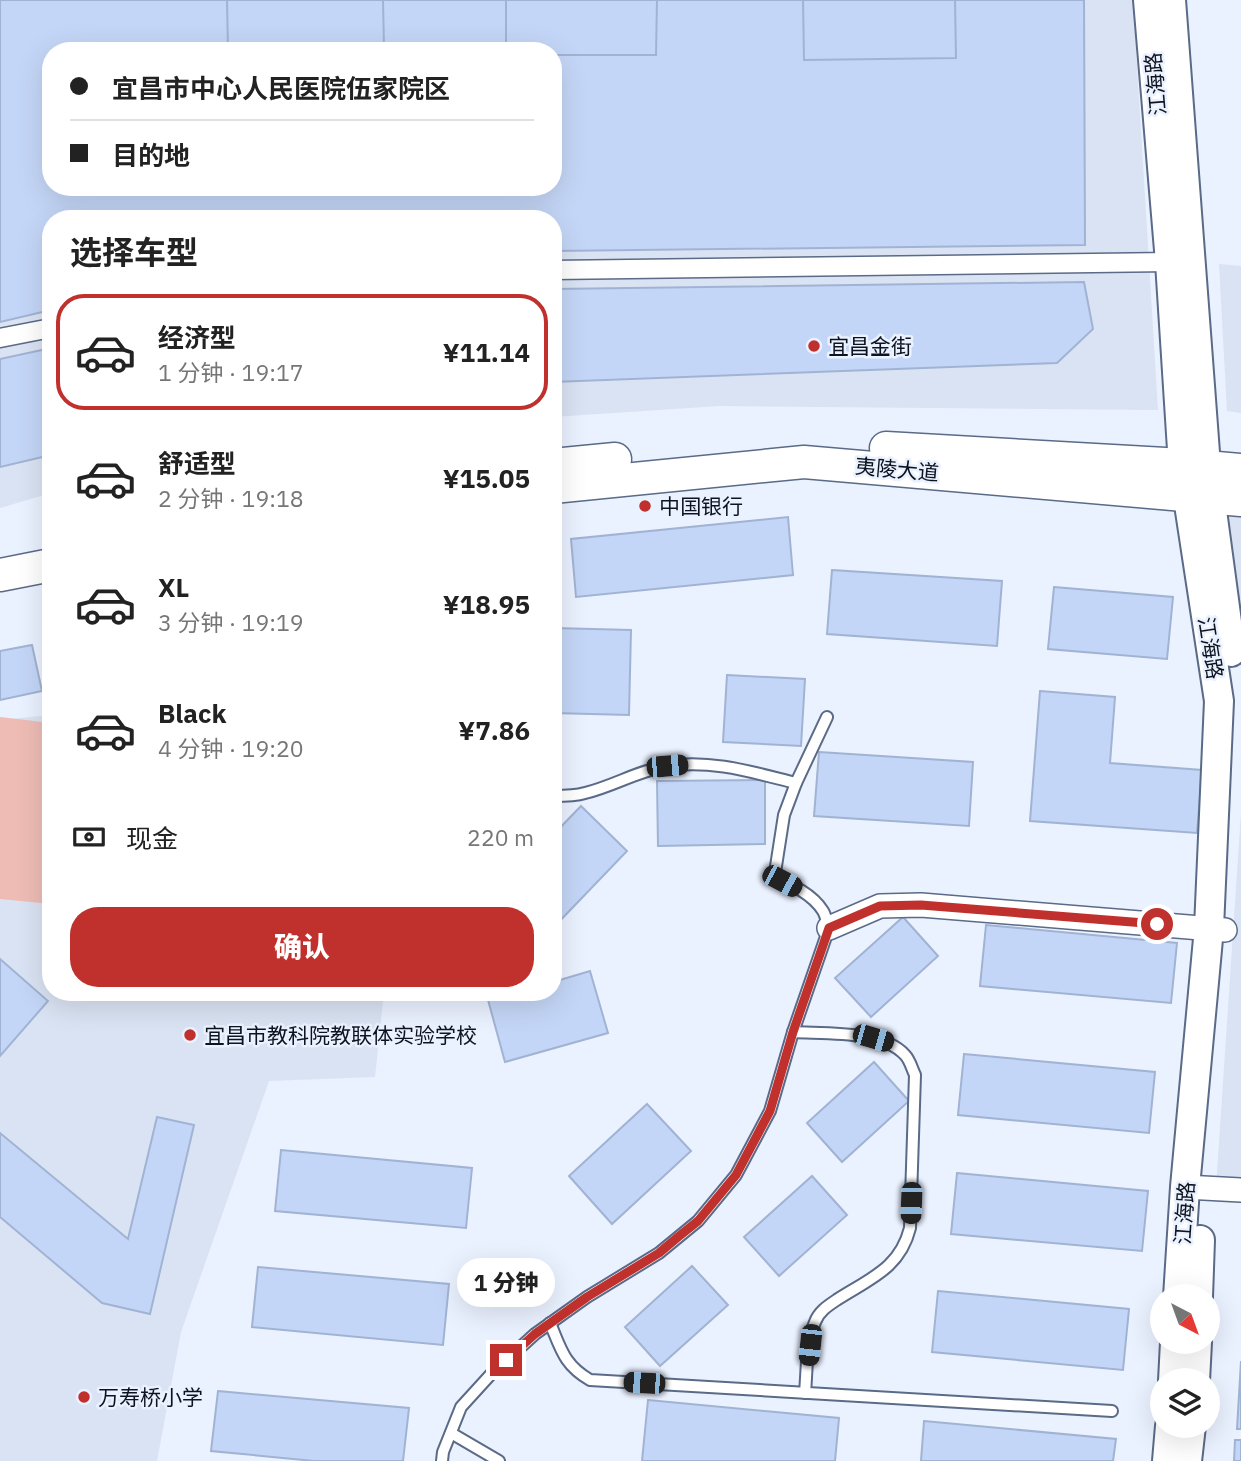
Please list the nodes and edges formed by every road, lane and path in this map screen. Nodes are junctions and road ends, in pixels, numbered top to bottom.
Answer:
1 (1148, 0) edge
2 (1171, 0) edge
3 (1170, 262) junction
4 (562, 270) edge
5 (42, 330) edge
6 (0, 338) edge
7 (562, 464) edge
8 (1241, 470) edge
9 (1196, 480) junction
10 (562, 486) edge
11 (1241, 500) edge
12 (42, 546) edge
13 (0, 555) edge
14 (42, 567) edge
15 (0, 575) edge
16 (827, 718) dead end
17 (796, 783) junction
18 (562, 795) edge
19 (829, 928) junction
20 (1217, 929) junction
21 (793, 1032) junction
22 (1193, 1188) junction
23 (1241, 1191) edge
24 (1180, 1284) edge
25 (1197, 1284) edge
26 (550, 1323) junction
27 (805, 1392) junction
28 (1112, 1411) dead end
29 (451, 1433) junction
30 (1169, 1438) edge
31 (1190, 1438) edge
32 (442, 1461) edge
33 (499, 1461) edge
34 (1167, 1461) edge
35 (1187, 1461) edge

1 - 3 street, 江海路
2 - 9 street, 江海路
3 - 4 street
3 - 9 street, 江海路
5 - 6 street
7 - 9 main road, 夷陵大道
8 - 9 main road, 夷陵大道
9 - 10 main road, 夷陵大道
9 - 11 main road, 夷陵大道
9 - 20 street, 江海路
12 - 13 main road
14 - 15 main road
16 - 17 lane
17 - 18 lane
17 - 19 lane
19 - 20 street
19 - 21 lane
20 - 22 street, 江海路
21 - 26 lane
21 - 27 lane
22 - 23 street
22 - 24 street, 江海路
22 - 25 street, 江海路
26 - 27 lane
26 - 29 lane
27 - 28 lane
29 - 32 lane
29 - 33 lane
30 - 34 street
31 - 35 street

